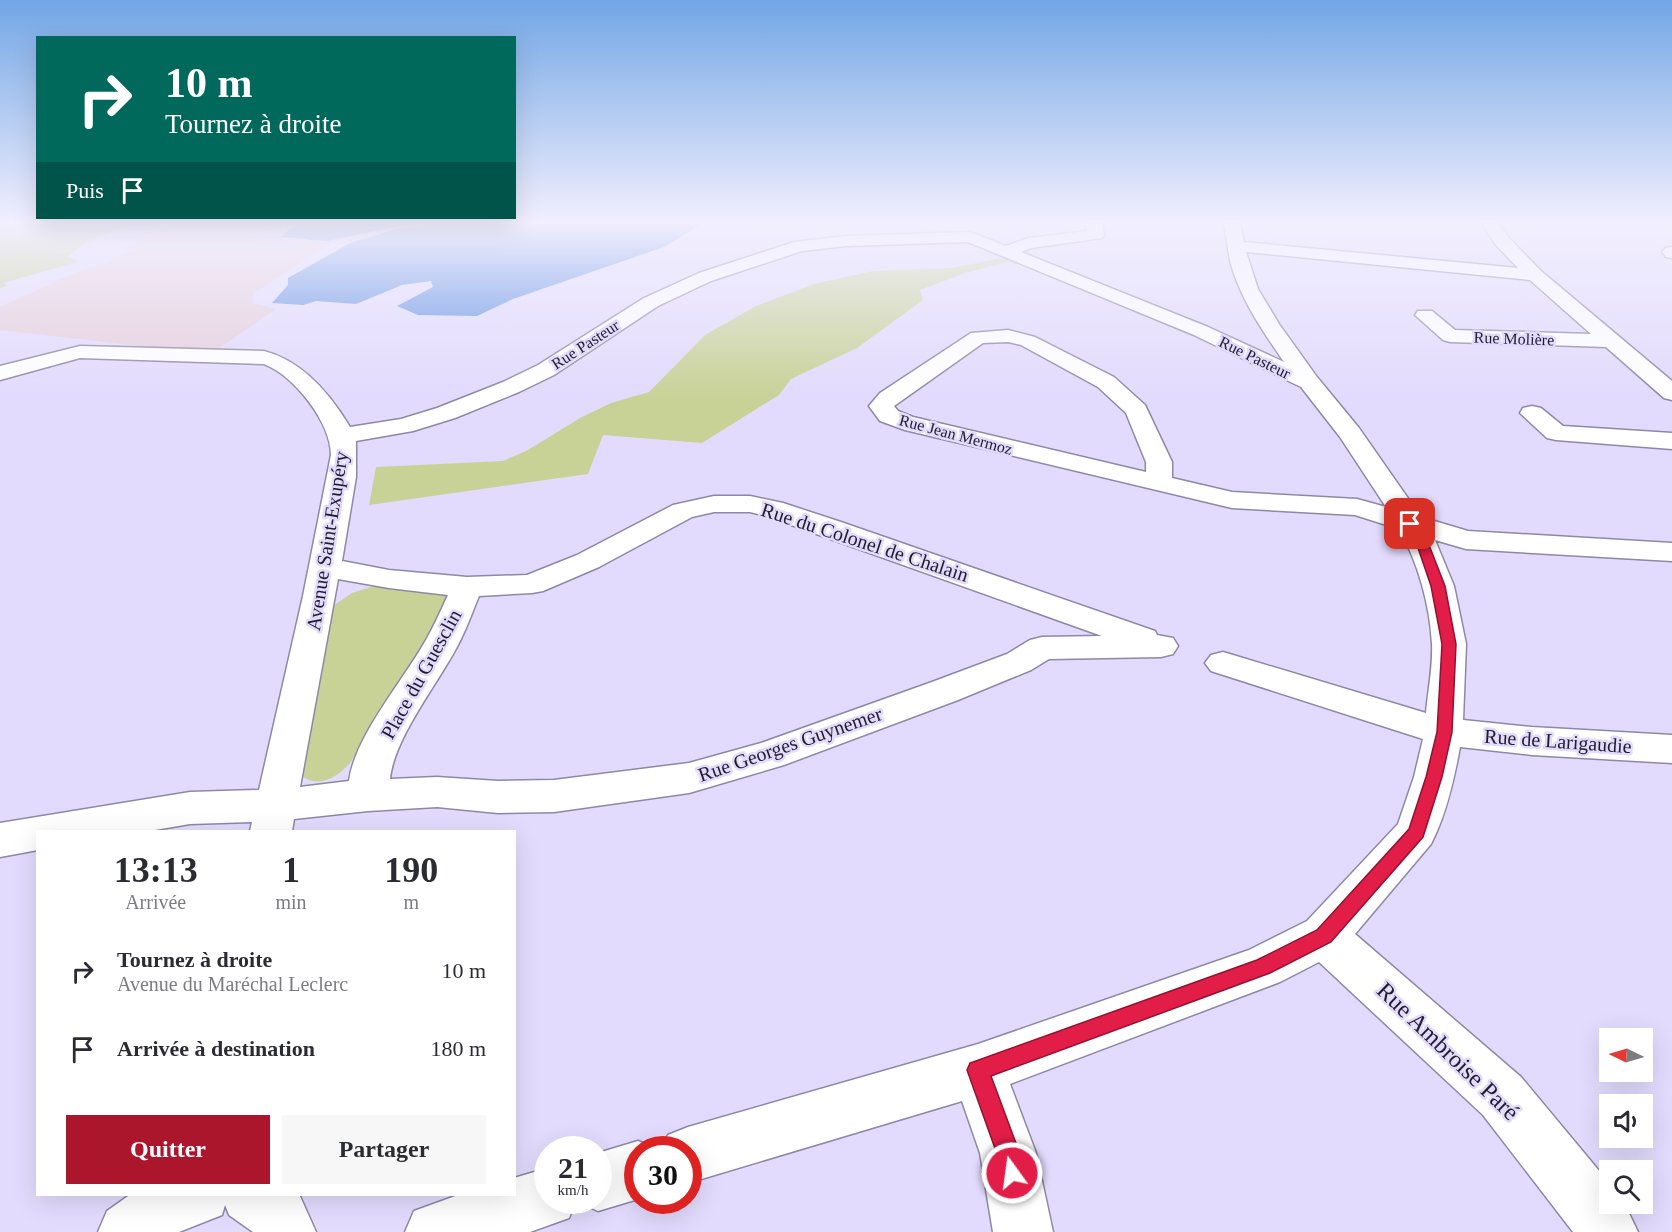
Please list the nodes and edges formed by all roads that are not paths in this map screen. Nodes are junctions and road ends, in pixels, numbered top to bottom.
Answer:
1 (695, 281) edge
2 (1082, 281) edge
3 (1246, 281) edge
4 (1542, 281) edge
5 (1425, 315) dead end
6 (1253, 327) junction
7 (1202, 331) junction
8 (1610, 341) junction
9 (0, 373) edge
10 (1309, 382) junction
11 (1672, 393) edge
12 (1532, 413) dead end
13 (342, 436) junction
14 (1672, 441) edge
15 (1159, 483) junction
16 (1410, 524) junction
17 (1672, 552) edge
18 (326, 567) junction
19 (467, 587) junction
20 (1026, 598) junction
21 (1161, 646) joint
22 (1042, 648) junction
23 (1223, 663) dead end
24 (1444, 732) junction
25 (1672, 749) edge
26 (368, 795) junction
27 (274, 818) edge
28 (57, 830) edge
29 (36, 833) edge
30 (0, 840) edge
31 (1324, 936) junction
32 (978, 1070) junction
33 (702, 1151) edge
34 (188, 1196) edge
35 (253, 1196) edge
36 (534, 1201) edge
37 (128, 1232) edge
38 (286, 1232) edge
39 (435, 1232) edge
40 (1023, 1232) edge
41 (1608, 1232) edge

1 - 13 street, Rue Pasteur
2 - 7 street, Rue Pasteur
3 - 6 street
4 - 8 street
5 - 8 street, Rue Molière
6 - 7 street, Rue Pasteur
6 - 10 street
7 - 10 street, Rue Pasteur
8 - 11 street
9 - 13 street, Avenue Saint-Exupéry
10 - 16 street
12 - 14 street
13 - 18 street, Avenue Saint-Exupéry
15 - 15 street, Rue Jean Mermoz
15 - 16 street, Rue Jean Mermoz
16 - 17 street, Rue Jean Mermoz
16 - 24 street
18 - 19 street, Place du Guesclin
18 - 27 street, Avenue Saint-Exupéry
19 - 20 street, Rue du Colonel de Chalain
19 - 26 street, Place du Guesclin
20 - 21 street, Rue du Colonel de Chalain
20 - 22 street
21 - 22 street, Rue Georges Guynemer
22 - 26 street, Rue Georges Guynemer
23 - 24 street
24 - 25 street, Rue de Larigaudie
24 - 31 street
26 - 27 street, Rue Georges Guynemer
27 - 28 street, Rue Georges Guynemer
29 - 30 street
31 - 32 street
31 - 41 street, Rue Ambroise Paré
32 - 33 street
32 - 40 street
34 - 37 street
35 - 38 street
36 - 39 street

